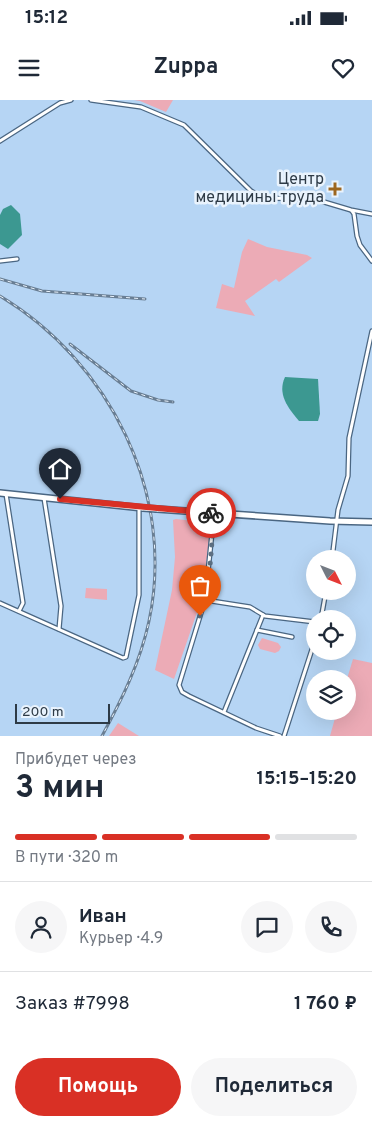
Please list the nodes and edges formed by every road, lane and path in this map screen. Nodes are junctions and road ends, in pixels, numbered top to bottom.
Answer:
1 (71, 100) edge
2 (91, 100) edge
3 (0, 141) edge
4 (351, 210) junction
5 (372, 214) edge
6 (18, 259) dead end
7 (0, 261) edge
8 (372, 261) edge
9 (372, 331) edge
10 (3, 493) edge
11 (44, 498) junction
12 (141, 508) junction
13 (214, 514) junction
14 (337, 521) junction
15 (372, 522) edge
16 (333, 550) edge
17 (205, 600) junction
18 (0, 603) edge
19 (18, 611) junction
20 (264, 615) junction
21 (306, 621) edge
22 (59, 629) junction
23 (257, 630) junction
24 (292, 637) dead end
25 (308, 660) edge
26 (224, 712) junction
27 (282, 736) edge

1 - 3 street
2 - 4 street
4 - 5 street
4 - 8 street
6 - 7 street
9 - 14 street
10 - 11 street
10 - 19 street
11 - 12 street
11 - 22 street
12 - 13 street, bridge
12 - 22 street
13 - 14 street
13 - 17 street
14 - 15 street
14 - 16 street
17 - 20 street
17 - 26 street
18 - 19 street
19 - 22 street
20 - 21 street
20 - 23 street
23 - 24 street
23 - 26 street
25 - 27 street
26 - 27 street

